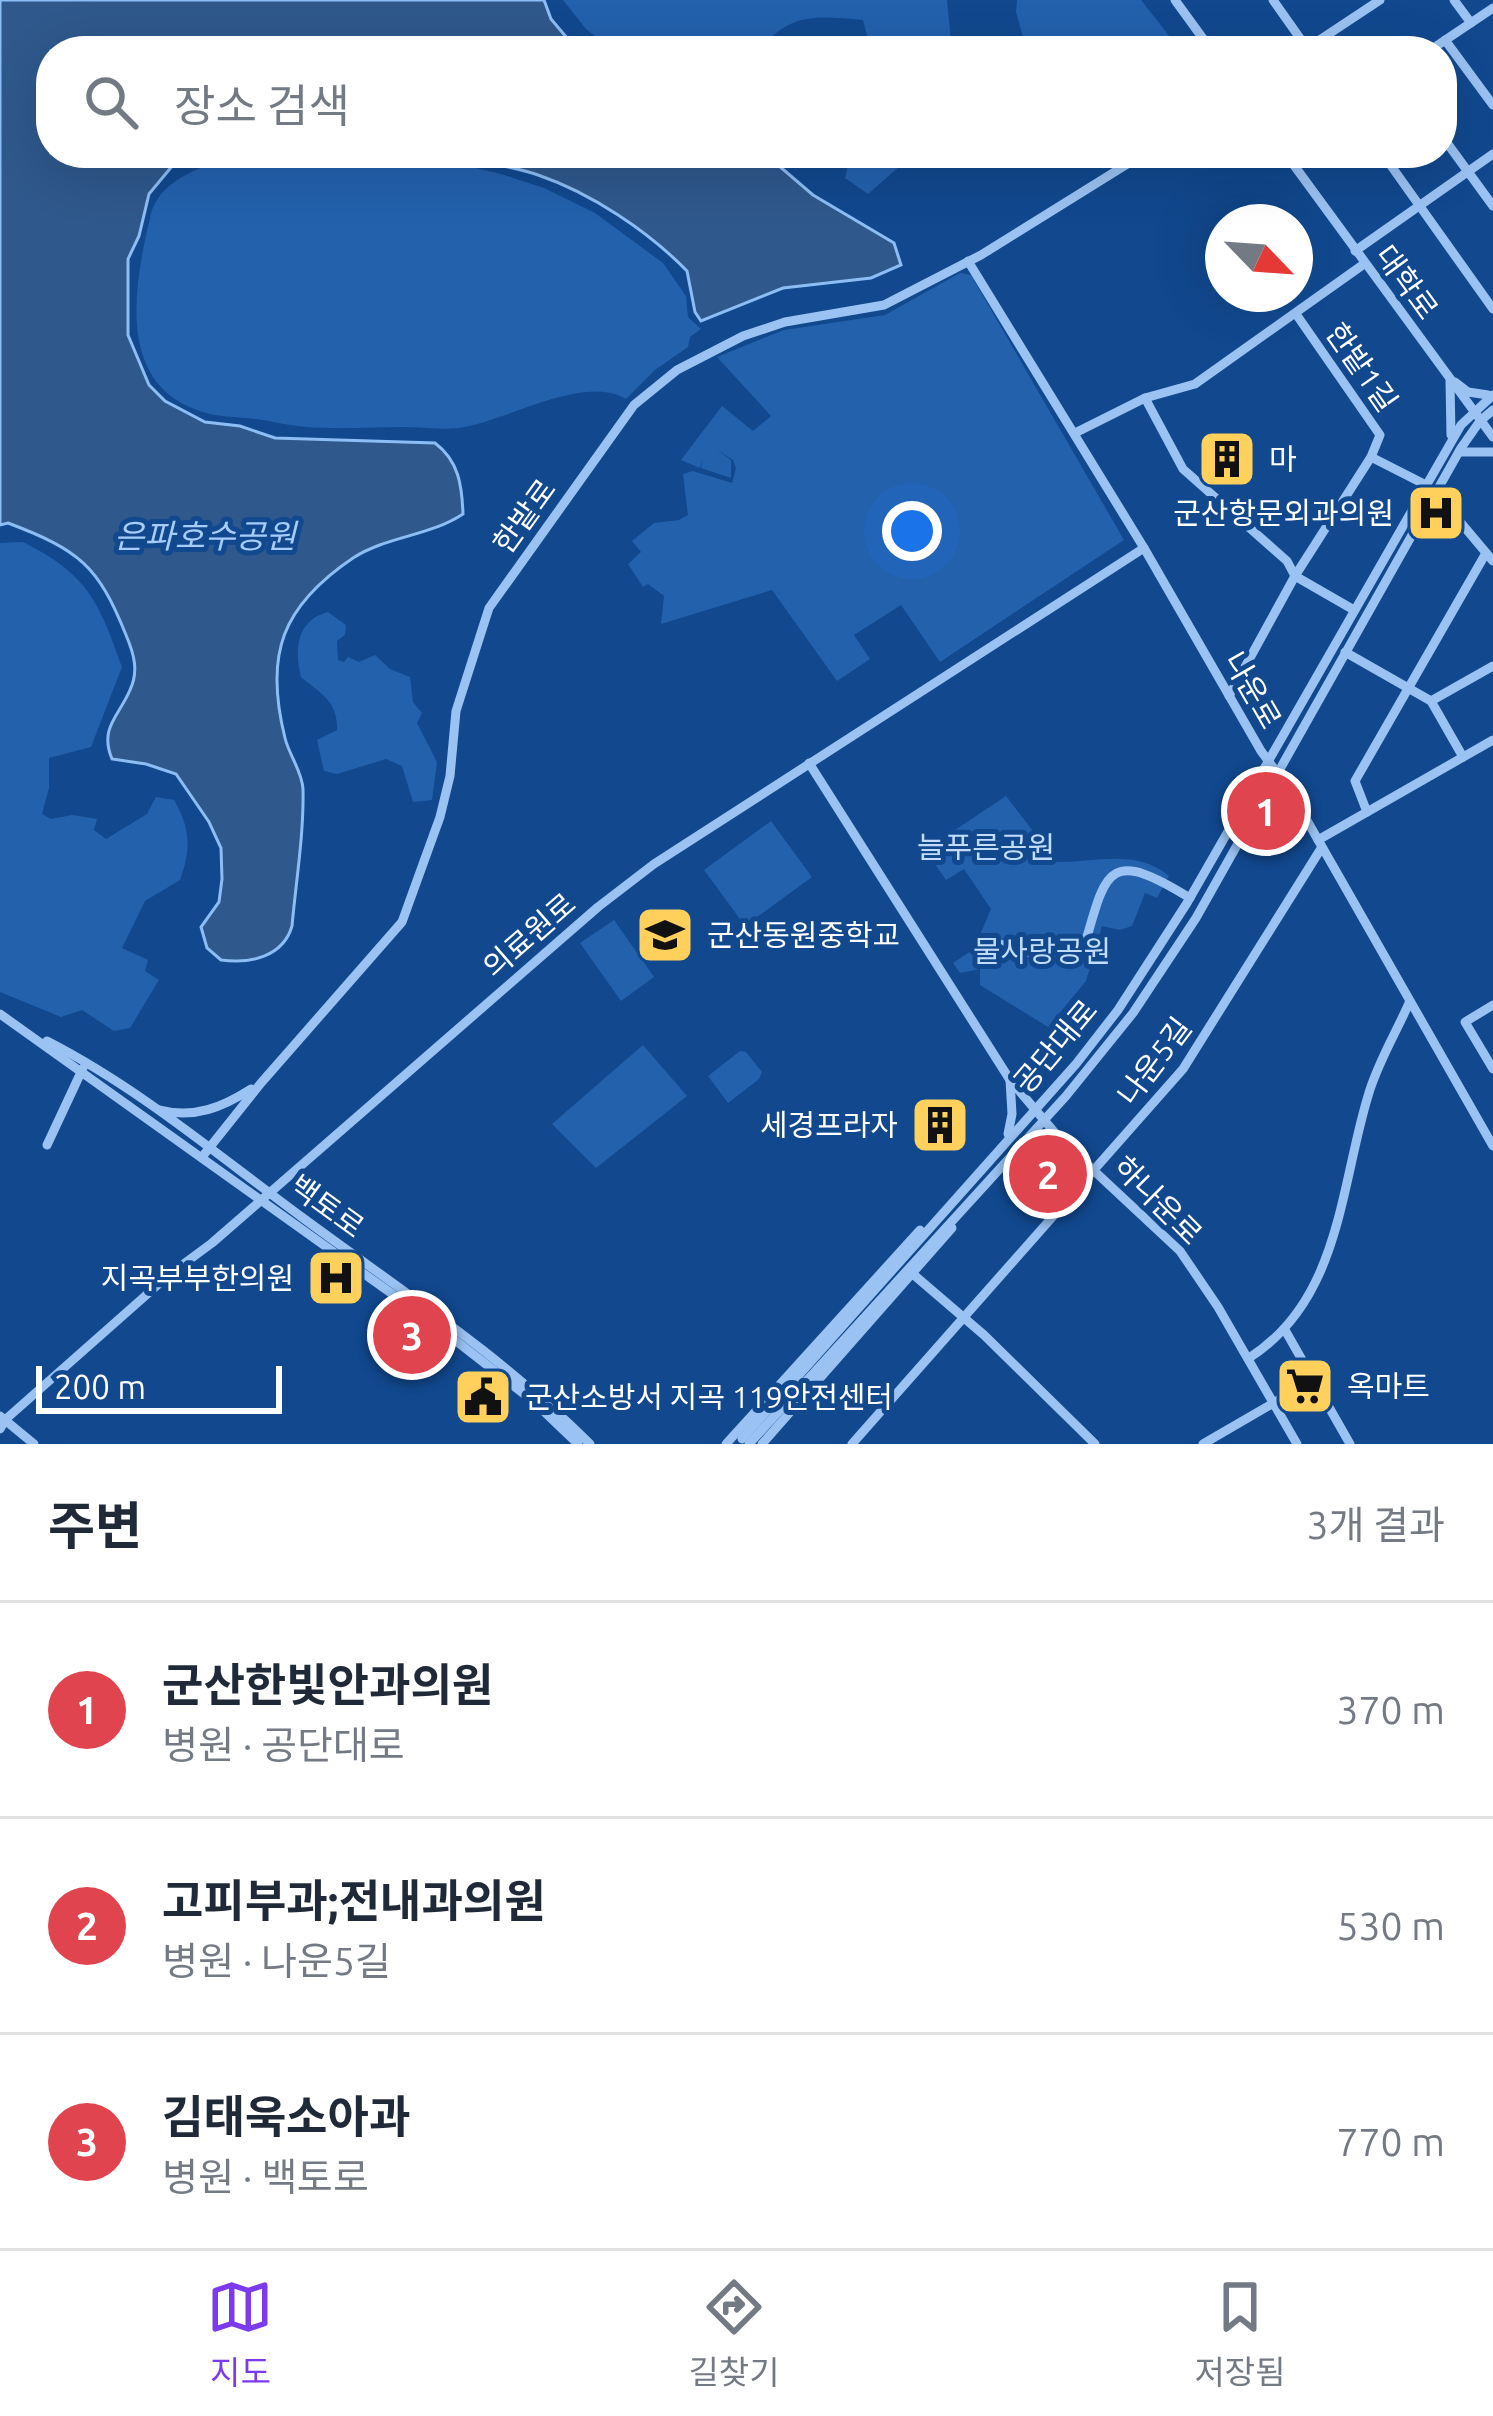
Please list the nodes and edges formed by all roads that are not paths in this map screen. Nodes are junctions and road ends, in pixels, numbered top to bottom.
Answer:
1 (1175, 0) edge
2 (1273, 0) edge
3 (1380, 0) edge
4 (1454, 0) edge
5 (1493, 8) edge
6 (1471, 23) junction
7 (1201, 36) edge
8 (1297, 36) edge
9 (1327, 36) edge
10 (1451, 36) edge
11 (1457, 56) edge
12 (1493, 105) edge
13 (1493, 154) edge
14 (1457, 156) edge
15 (1120, 168) edge
16 (1296, 168) edge
17 (1393, 168) edge
18 (1468, 171) junction
19 (1420, 206) junction
20 (1493, 206) edge
21 (1355, 251) junction
22 (968, 261) junction
23 (1364, 264) junction
24 (1493, 308) edge
25 (1295, 314) junction
26 (1448, 378) junction
27 (1493, 394) edge
28 (1145, 398) junction
29 (1493, 410) edge
30 (1476, 416) junction
31 (1075, 433) junction
32 (1493, 437) edge
33 (1454, 449) junction
34 (1493, 452) edge
35 (1371, 457) junction
36 (1431, 489) junction
37 (1144, 548) junction
38 (1490, 557) edge
39 (1294, 576) junction
40 (1354, 610) junction
41 (1345, 652) junction
42 (1493, 666) edge
43 (1407, 688) junction
44 (1228, 697) junction
45 (1431, 701) junction
46 (1493, 740) edge
47 (1463, 757) junction
48 (1268, 762) junction
49 (809, 764) junction
50 (1277, 772) junction
51 (1367, 812) junction
52 (1320, 844) junction
53 (1190, 898) junction
54 (996, 943) dead end
55 (1409, 1003) junction
56 (1493, 1005) edge
57 (0, 1014) edge
58 (84, 1067) junction
59 (1493, 1070) edge
60 (1010, 1080) junction
61 (261, 1082) junction
62 (145, 1103) junction
63 (1034, 1108) junction
64 (1044, 1120) junction
65 (1002, 1144) junction
66 (47, 1145) dead end
67 (1493, 1146) edge
68 (205, 1153) junction
69 (1094, 1171) junction
70 (994, 1173) junction
71 (264, 1196) junction
72 (914, 1275) junction
73 (964, 1318) junction
74 (1285, 1330) junction
75 (1249, 1358) junction
76 (1313, 1380) junction
77 (1274, 1404) junction
78 (2, 1422) edge
79 (1223, 1439) edge
80 (746, 1441) edge
81 (34, 1444) edge
82 (578, 1444) edge
83 (590, 1444) edge
84 (726, 1444) edge
85 (762, 1444) edge
86 (852, 1444) edge
87 (1095, 1444) edge
88 (1203, 1444) edge
89 (1297, 1444) edge
90 (1351, 1444) edge

1 - 7 street
2 - 8 street
3 - 9 street
4 - 6 street
5 - 6 street
6 - 10 street
11 - 12 street
13 - 18 street
14 - 18 street
15 - 22 street, 한밭로
16 - 21 street, 대학로
17 - 19 street
18 - 19 street
18 - 20 street
19 - 21 street
19 - 24 street
21 - 23 street, 대학로
22 - 31 street, 나운로
22 - 61 street, 한밭로
23 - 25 street
23 - 26 street, 대학로
25 - 28 street
25 - 35 street, 한밭1길
26 - 27 street
26 - 30 street, 대학로
26 - 33 street
27 - 30 street, 공단대로
28 - 31 street
28 - 39 street
29 - 30 street, 공단대로
30 - 32 street, 대학로
30 - 33 street, 공단대로
31 - 37 street, 나운로
33 - 34 street
33 - 36 street, 공단대로
35 - 36 street
35 - 39 street, 한밭1길
36 - 38 street
36 - 40 street, 공단대로
36 - 41 street, 공단대로
37 - 44 street, 나운로
37 - 49 street, 의료원로
38 - 43 street
39 - 40 street
39 - 44 street, 한밭1길
40 - 48 street, 공단대로
41 - 43 street
41 - 50 street, 공단대로
42 - 45 street
43 - 45 street
43 - 51 street
44 - 48 street, 나운로
45 - 47 street
46 - 47 street
47 - 51 street
48 - 50 street, 나운로
48 - 53 street, 공단대로
49 - 60 street, 하나운로
49 - 71 street, 의료원로
50 - 52 street, 나운로
50 - 64 street, 공단대로
51 - 52 street
52 - 55 street, 나운로
52 - 69 street, 나운5길
53 - 54 street
53 - 63 street, 공단대로
55 - 67 street, 나운로
55 - 74 street
56 - 59 street
57 - 58 street, 백토로
58 - 62 street, 백토로
58 - 66 street
58 - 68 street, 백토로
60 - 63 street, 하나운로
60 - 65 street
61 - 62 street
61 - 68 street, 한밭로
62 - 68 street, 백토로
63 - 64 street, 하나운로
63 - 65 street, 공단대로
64 - 69 street, 하나운로
64 - 70 street, 공단대로
65 - 80 street, 공단대로
65 - 84 street
68 - 71 street, 백토로
69 - 73 street, 나운5길
69 - 75 street, 하나운로
70 - 72 street
70 - 80 street, 공단대로
71 - 78 street, 의료원로
71 - 82 street, 백토로
71 - 83 street, 백토로
72 - 73 street
72 - 85 street
73 - 86 street, 나운5길
73 - 87 street
74 - 75 street
74 - 76 street
75 - 77 street, 하나운로
76 - 77 street
76 - 90 street
77 - 79 street
77 - 89 street, 하나운로
78 - 81 street
79 - 88 street

